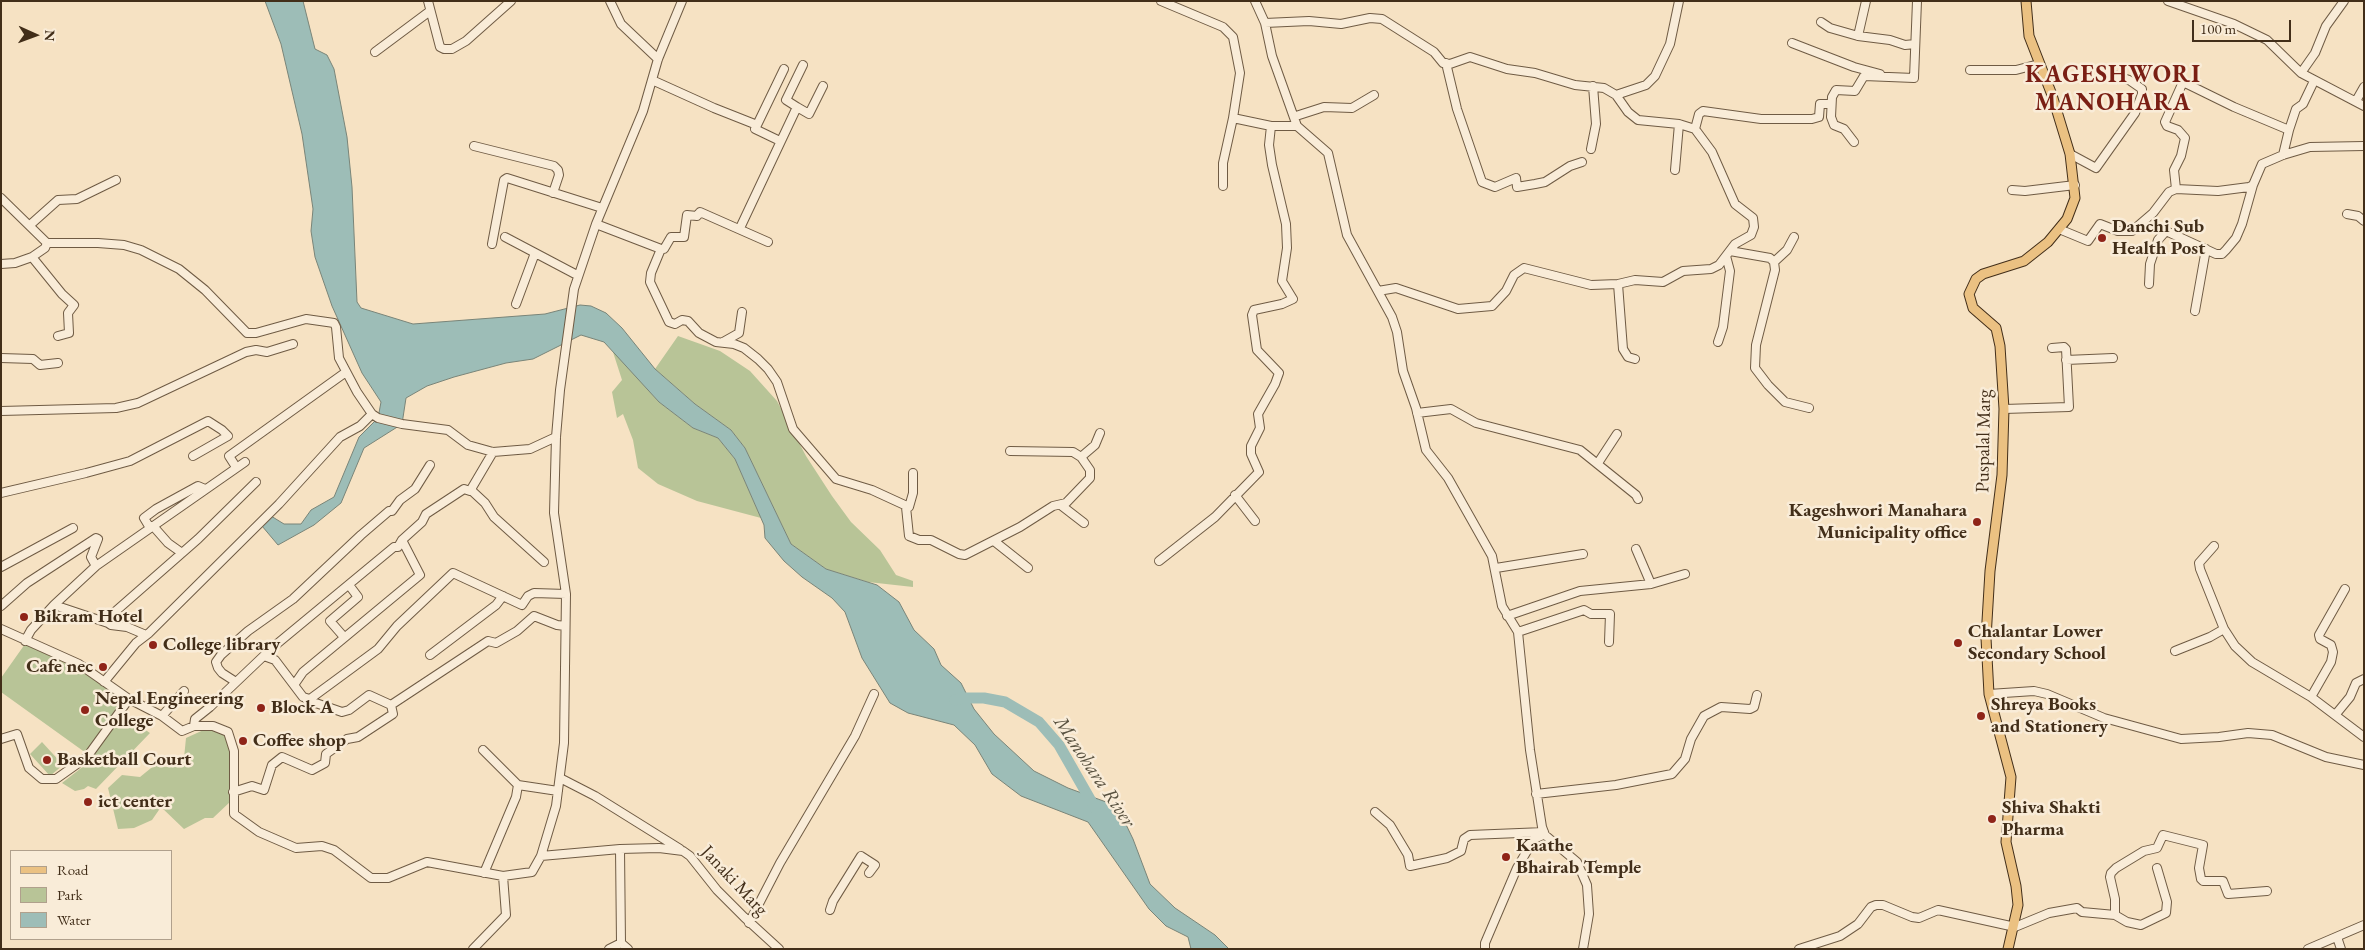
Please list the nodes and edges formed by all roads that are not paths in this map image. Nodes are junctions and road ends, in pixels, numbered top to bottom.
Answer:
1 (428, 1) edge
2 (511, 1) edge
3 (610, 1) edge
4 (682, 1) edge
5 (1161, 1) edge
6 (1255, 1) edge
7 (1679, 1) edge
8 (1866, 1) edge
9 (1917, 1) edge
10 (2026, 1) edge
11 (2168, 1) edge
12 (2344, 1) edge
13 (430, 10) junction
14 (1821, 22) dead end
15 (1265, 23) junction
16 (1858, 36) junction
17 (1792, 43) dead end
18 (1915, 44) junction
19 (375, 52) dead end
20 (658, 59) junction
21 (1446, 63) junction
22 (2039, 64) junction
23 (803, 65) dead end
24 (784, 69) dead end
25 (1970, 70) dead end
26 (2106, 72) dead end
27 (2301, 73) junction
28 (1889, 76) junction
29 (652, 80) junction
30 (2314, 81) junction
31 (823, 86) dead end
32 (1593, 86) junction
33 (2364, 87) edge
34 (1374, 95) dead end
35 (1616, 95) junction
36 (2356, 101) junction
37 (1832, 104) junction
38 (2364, 106) edge
39 (797, 108) junction
40 (1296, 116) junction
41 (1233, 118) junction
42 (1679, 124) junction
43 (757, 125) junction
44 (1271, 126) junction
45 (1297, 126) junction
46 (1695, 129) junction
47 (2290, 130) junction
48 (780, 141) junction
49 (1854, 142) dead end
50 (474, 146) dead end
51 (2364, 146) edge
52 (1591, 149) dead end
53 (2070, 154) junction
54 (2283, 155) junction
55 (1582, 162) dead end
56 (1675, 170) dead end
57 (116, 180) dead end
58 (2075, 185) junction
59 (2253, 185) junction
60 (1222, 186) dead end
61 (2176, 189) junction
62 (2012, 190) dead end
63 (554, 193) junction
64 (1, 198) edge
65 (602, 208) junction
66 (2347, 214) dead end
67 (2364, 221) edge
68 (30, 224) junction
69 (596, 224) junction
70 (740, 228) junction
71 (2059, 229) junction
72 (505, 237) dead end
73 (1794, 237) dead end
74 (47, 242) junction
75 (768, 242) dead end
76 (492, 244) dead end
77 (661, 249) junction
78 (2206, 249) junction
79 (535, 253) junction
80 (1728, 254) junction
81 (32, 257) junction
82 (1774, 262) junction
83 (1, 264) edge
84 (577, 274) junction
85 (1618, 284) junction
86 (2149, 284) dead end
87 (1378, 291) junction
88 (516, 304) dead end
89 (2195, 311) dead end
90 (742, 312) dead end
91 (58, 336) dead end
92 (723, 342) junction
93 (1718, 342) dead end
94 (293, 344) dead end
95 (2052, 348) dead end
96 (1, 358) edge
97 (2113, 358) dead end
98 (1635, 359) dead end
99 (2066, 360) junction
100 (58, 363) dead end
101 (346, 372) junction
102 (1809, 408) dead end
103 (2004, 409) junction
104 (1, 411) edge
105 (1417, 413) junction
106 (372, 414) junction
107 (1100, 433) dead end
108 (1617, 434) dead end
109 (556, 437) junction
110 (1010, 451) dead end
111 (493, 452) junction
112 (193, 456) dead end
113 (1081, 457) junction
114 (245, 462) dead end
115 (1598, 463) junction
116 (430, 465) dead end
117 (236, 467) junction
118 (913, 473) dead end
119 (256, 482) dead end
120 (205, 489) junction
121 (470, 490) junction
122 (1, 493) edge
123 (1235, 495) junction
124 (1638, 499) dead end
125 (1062, 506) junction
126 (906, 507) junction
127 (1254, 521) dead end
128 (1084, 523) dead end
129 (152, 527) junction
130 (73, 528) dead end
131 (402, 540) junction
132 (994, 541) junction
133 (2214, 546) dead end
134 (1636, 549) dead end
135 (182, 554) junction
136 (1583, 554) dead end
137 (1159, 561) dead end
138 (544, 562) dead end
139 (96, 566) junction
140 (1, 567) edge
141 (1028, 568) dead end
142 (1496, 568) junction
143 (1685, 574) dead end
144 (1651, 584) junction
145 (348, 585) junction
146 (2345, 589) dead end
147 (566, 594) junction
148 (503, 596) junction
149 (522, 605) junction
150 (1, 606) edge
151 (54, 606) junction
152 (534, 616) junction
153 (1507, 616) junction
154 (108, 623) junction
155 (565, 626) junction
156 (1, 629) edge
157 (2224, 629) junction
158 (1518, 632) junction
159 (146, 636) junction
160 (344, 637) junction
161 (25, 641) junction
162 (1609, 642) dead end
163 (2175, 650) dead end
164 (430, 654) dead end
165 (264, 656) junction
166 (2364, 679) edge
167 (104, 682) junction
168 (236, 682) junction
169 (294, 685) junction
170 (184, 691) dead end
171 (874, 694) dead end
172 (1989, 694) junction
173 (1757, 695) dead end
174 (2312, 697) junction
175 (129, 699) junction
176 (307, 700) junction
177 (391, 705) junction
178 (2336, 714) junction
179 (162, 716) junction
180 (194, 726) junction
181 (2364, 737) edge
182 (1, 739) edge
183 (482, 750) dead end
184 (2364, 765) edge
185 (560, 778) junction
186 (518, 785) junction
187 (558, 791) junction
188 (233, 792) junction
189 (1536, 794) junction
190 (1375, 812) dead end
191 (1544, 834) junction
192 (620, 849) junction
193 (683, 851) junction
194 (541, 856) junction
195 (2157, 868) dead end
196 (484, 873) junction
197 (869, 873) dead end
198 (503, 876) junction
199 (2268, 891) dead end
200 (830, 910) dead end
201 (2115, 914) junction
202 (749, 922) junction
203 (2364, 925) edge
204 (2014, 927) junction
205 (2336, 937) junction
206 (621, 943) junction
207 (474, 949) edge
208 (609, 949) edge
209 (628, 949) edge
210 (779, 949) edge
211 (1485, 949) edge
212 (1583, 949) edge
213 (1799, 949) edge
214 (2008, 949) edge
215 (2308, 949) edge
216 (2341, 949) edge

1 - 13 street
2 - 13 street
3 - 20 street
4 - 20 street
5 - 41 street
6 - 15 street
7 - 35 street
8 - 16 street
9 - 18 street
10 - 22 main road, Puspalal Marg
11 - 27 street
12 - 27 street
13 - 19 street
14 - 16 street
15 - 21 street
15 - 40 street
16 - 18 street
17 - 28 street
18 - 28 street
20 - 29 street
21 - 32 street
21 - 55 street
22 - 25 street
22 - 53 main road, Puspalal Marg
23 - 39 street
24 - 43 street
26 - 53 street
27 - 30 street
28 - 37 street
29 - 43 street
29 - 65 street
30 - 36 street
30 - 47 street
31 - 39 street
32 - 35 street
32 - 52 street
33 - 36 street
34 - 40 street
35 - 42 street
36 - 38 street
37 - 46 street
37 - 49 street
39 - 48 street
40 - 45 street
41 - 44 street
41 - 60 street
42 - 46 street
42 - 56 street
43 - 48 street
44 - 45 street
44 - 123 street
45 - 87 street
46 - 80 street
47 - 54 street
47 - 61 street
48 - 70 street
50 - 63 street
51 - 54 street
53 - 58 main road, Puspalal Marg
54 - 59 street
57 - 68 street
58 - 62 street
58 - 71 main road, Puspalal Marg
59 - 61 street
59 - 78 street
61 - 71 street
63 - 65 street
63 - 76 street
64 - 68 street
65 - 69 street
66 - 67 street
68 - 74 street
69 - 77 street
69 - 84 street
70 - 75 street
70 - 77 street
71 - 103 main road, Puspalal Marg
72 - 79 street
73 - 82 street
74 - 81 street
74 - 101 street
77 - 92 street
78 - 86 street
78 - 89 street
79 - 84 street
79 - 88 street
80 - 82 street
80 - 85 street
80 - 93 street
81 - 83 street
81 - 91 street
82 - 102 street
84 - 109 street
85 - 87 street
85 - 98 street
87 - 105 street
90 - 92 street
92 - 126 street
94 - 104 street
95 - 99 street
96 - 100 street
97 - 99 street
99 - 103 street
101 - 106 street
101 - 117 street
103 - 172 main road, Puspalal Marg
105 - 115 street
105 - 142 street
106 - 111 street
106 - 159 street
107 - 113 street
108 - 115 street
109 - 111 street
109 - 147 street
110 - 113 street
111 - 121 street
112 - 122 street
113 - 125 street
114 - 117 street
115 - 124 street
116 - 168 street
117 - 120 street
118 - 126 street
119 - 135 street
120 - 129 street
120 - 129 street
121 - 131 street
121 - 138 street
123 - 127 street
123 - 137 street
125 - 128 street
125 - 132 street
126 - 132 street
129 - 135 street
129 - 139 street
130 - 140 street
131 - 145 street
131 - 160 street
132 - 141 street
133 - 157 street
134 - 144 street
135 - 154 street
136 - 142 street
139 - 150 street
139 - 151 street
142 - 153 street
143 - 144 street
144 - 153 street
145 - 160 street
145 - 165 street
146 - 174 street
147 - 149 street
147 - 155 street
148 - 149 street
148 - 164 street
148 - 176 street
149 - 152 street
151 - 154 street
151 - 161 street
152 - 155 street
152 - 177 street
153 - 158 street
154 - 159 street
155 - 185 street
156 - 161 street
157 - 163 street
157 - 174 street
158 - 162 street
158 - 189 street
159 - 167 street
160 - 169 street
161 - 167 street
165 - 168 street
165 - 169 street
166 - 178 street
167 - 175 street
168 - 180 street
169 - 176 street
170 - 179 street
171 - 202 street
172 - 184 street
172 - 204 main road, Puspalal Marg
173 - 189 street
174 - 178 street
175 - 179 street
175 - 182 street
176 - 177 street
177 - 188 street
178 - 181 street
179 - 180 street
180 - 188 street
183 - 186 street
185 - 187 street
185 - 193 street
186 - 187 street
186 - 196 street
187 - 194 street
188 - 196 street
189 - 191 street
190 - 191 street
191 - 211 street
191 - 212 street
192 - 193 street, Janaki Marg
192 - 194 street, Janaki Marg
192 - 206 street
193 - 202 street, Janaki Marg
194 - 198 street
195 - 201 street
196 - 198 street
197 - 200 street
198 - 207 street
199 - 201 street
201 - 204 street
202 - 210 street, Janaki Marg
203 - 205 street
204 - 213 street
204 - 214 main road, Puspalal Marg
205 - 215 street
205 - 216 street
206 - 208 street
206 - 209 street

